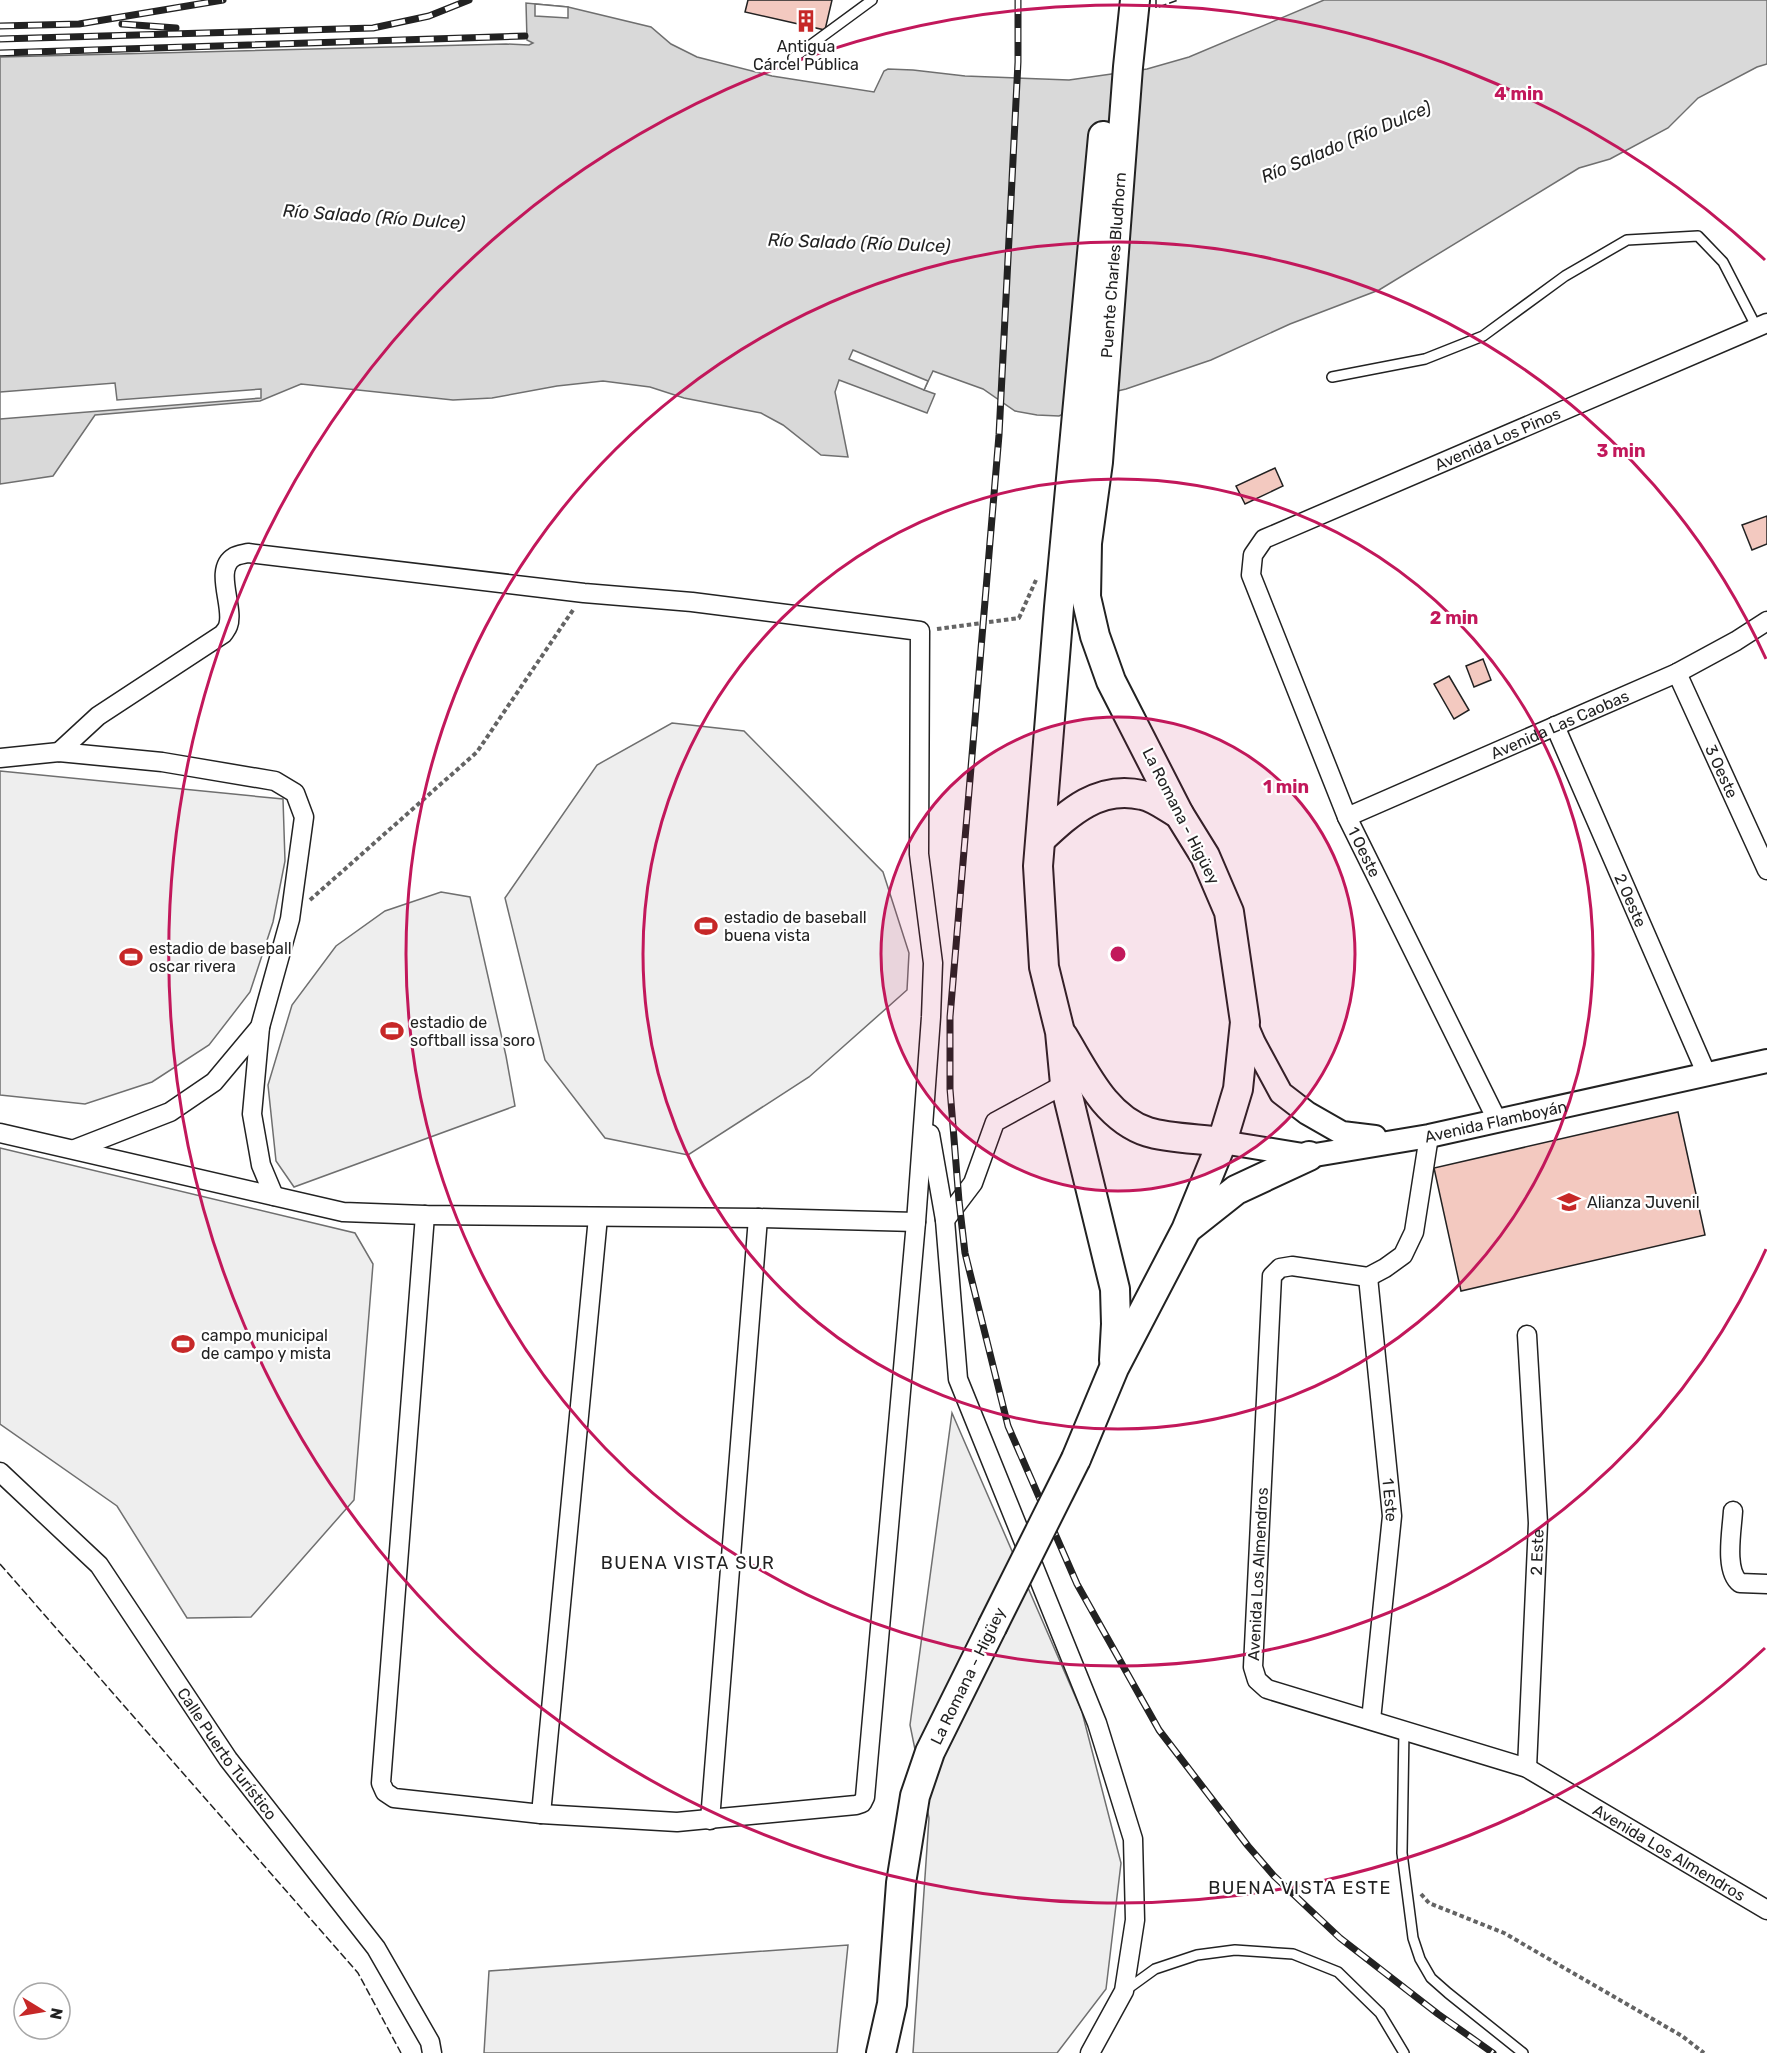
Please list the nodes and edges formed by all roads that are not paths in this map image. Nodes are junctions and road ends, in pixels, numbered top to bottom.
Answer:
1 (872, 0) edge
2 (1117, 0) edge
3 (1135, 0) edge
4 (793, 58) dead end
5 (1119, 68) junction
6 (1762, 326) edge
7 (1332, 377) dead end
8 (1086, 461) junction
9 (1251, 575) joint
10 (1767, 621) edge
11 (1677, 673) junction
12 (1555, 726) junction
13 (59, 752) junction
14 (0, 758) edge
15 (1179, 814) junction
16 (1347, 817) junction
17 (1041, 839) junction
18 (1767, 870) edge
19 (1245, 1022) junction
20 (260, 1027) junction
21 (1060, 1032) junction
22 (1767, 1061) edge
23 (1707, 1076) junction
24 (1065, 1083) junction
25 (925, 1108) junction
26 (1497, 1120) junction
27 (0, 1133) edge
28 (1429, 1136) junction
29 (1403, 1139) junction
30 (1222, 1142) junction
31 (75, 1149) junction
32 (1309, 1156) junction
33 (274, 1196) junction
34 (424, 1215) junction
35 (598, 1217) junction
36 (758, 1218) junction
37 (945, 1220) junction
38 (916, 1222) junction
39 (1186, 1230) junction
40 (1368, 1277) junction
41 (1527, 1335) dead end
42 (1114, 1368) junction
43 (0, 1472) edge
44 (1733, 1511) dead end
45 (1767, 1584) edge
46 (1371, 1720) junction
47 (1404, 1730) junction
48 (1527, 1768) junction
49 (541, 1814) junction
50 (710, 1820) junction
51 (1767, 1910) edge
52 (1124, 1991) junction
53 (892, 2004) junction
54 (432, 2053) edge
55 (881, 2053) edge
56 (903, 2053) edge
57 (1090, 2053) edge
58 (1404, 2053) edge
59 (1522, 2053) edge

1 - 4 lane
2 - 5 main road
3 - 5 main road
5 - 8 main road, Puente Charles Bludhorn
6 - 7 lane
6 - 9 street, Avenida Los Pinos
8 - 15 main road, La Romana - Higüey
8 - 17 main road, La Romana - Higüey
9 - 16 street, 1 Oeste
10 - 11 street, Avenida Las Caobas
11 - 12 street, Avenida Las Caobas
11 - 18 street, 3 Oeste
12 - 16 street, Avenida Las Caobas
12 - 23 street, 2 Oeste
13 - 14 street
13 - 20 street
13 - 25 street
15 - 17 main road
15 - 19 main road, La Romana - Higüey
16 - 26 street, 1 Oeste
17 - 21 main road, La Romana - Higüey
19 - 29 street
19 - 30 main road, La Romana - Higüey
20 - 31 street
20 - 33 street
21 - 24 main road, La Romana - Higüey
21 - 30 main road
22 - 23 street, Avenida Flamboyán
23 - 26 street, Avenida Flamboyán
24 - 37 street
24 - 42 main road, La Romana - Higüey
25 - 37 street
25 - 38 street
26 - 28 street, Avenida Flamboyán
27 - 31 street
28 - 29 street, Avenida Flamboyán
28 - 40 street
29 - 32 street, Avenida Flamboyán
30 - 32 street, Avenida Flamboyán
30 - 39 main road, La Romana - Higüey
31 - 33 street
32 - 39 main road
33 - 34 street
34 - 35 street
34 - 49 street
35 - 36 street
35 - 49 street
36 - 38 street
36 - 50 street
37 - 52 street
38 - 50 street
39 - 42 main road, La Romana - Higüey
40 - 46 street, 1 Este
40 - 46 street, Avenida Los Almendros
41 - 48 street, 2 Este
42 - 53 main road, La Romana - Higüey, bridge
43 - 54 street, Calle Puerto Turístico
44 - 45 street
46 - 47 street, Avenida Los Almendros
47 - 48 street, Avenida Los Almendros
47 - 59 lane
48 - 51 street, Avenida Los Almendros
49 - 50 street
52 - 57 street
52 - 58 lane
53 - 55 main road, La Romana - Higüey
53 - 56 main road, La Romana - Higüey

